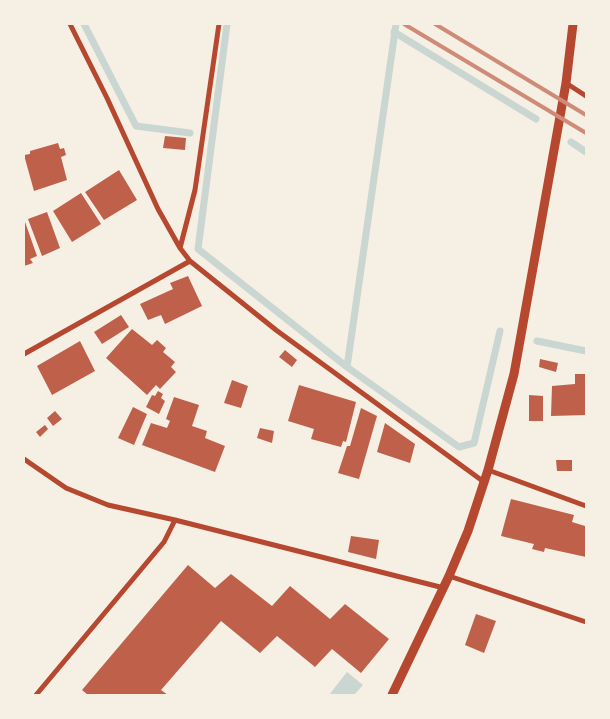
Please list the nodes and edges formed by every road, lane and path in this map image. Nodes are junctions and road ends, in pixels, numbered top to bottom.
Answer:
1 (70, 24) edge
2 (220, 24) edge
3 (573, 24) edge
4 (566, 84) junction
5 (586, 96) edge
6 (180, 248) junction
7 (190, 260) junction
8 (24, 354) edge
9 (24, 459) edge
10 (488, 470) junction
11 (485, 482) junction
12 (586, 506) edge
13 (175, 520) junction
14 (449, 576) junction
15 (444, 588) junction
16 (586, 622) edge
17 (36, 695) edge
18 (392, 695) edge

1 - 6 street
2 - 6 street
3 - 4 street
4 - 5 street
4 - 10 street
6 - 7 street
7 - 8 street
7 - 11 street
9 - 13 street
10 - 11 street
10 - 12 street
11 - 14 street
13 - 15 street
13 - 17 street
14 - 15 street
14 - 16 street
15 - 18 street

